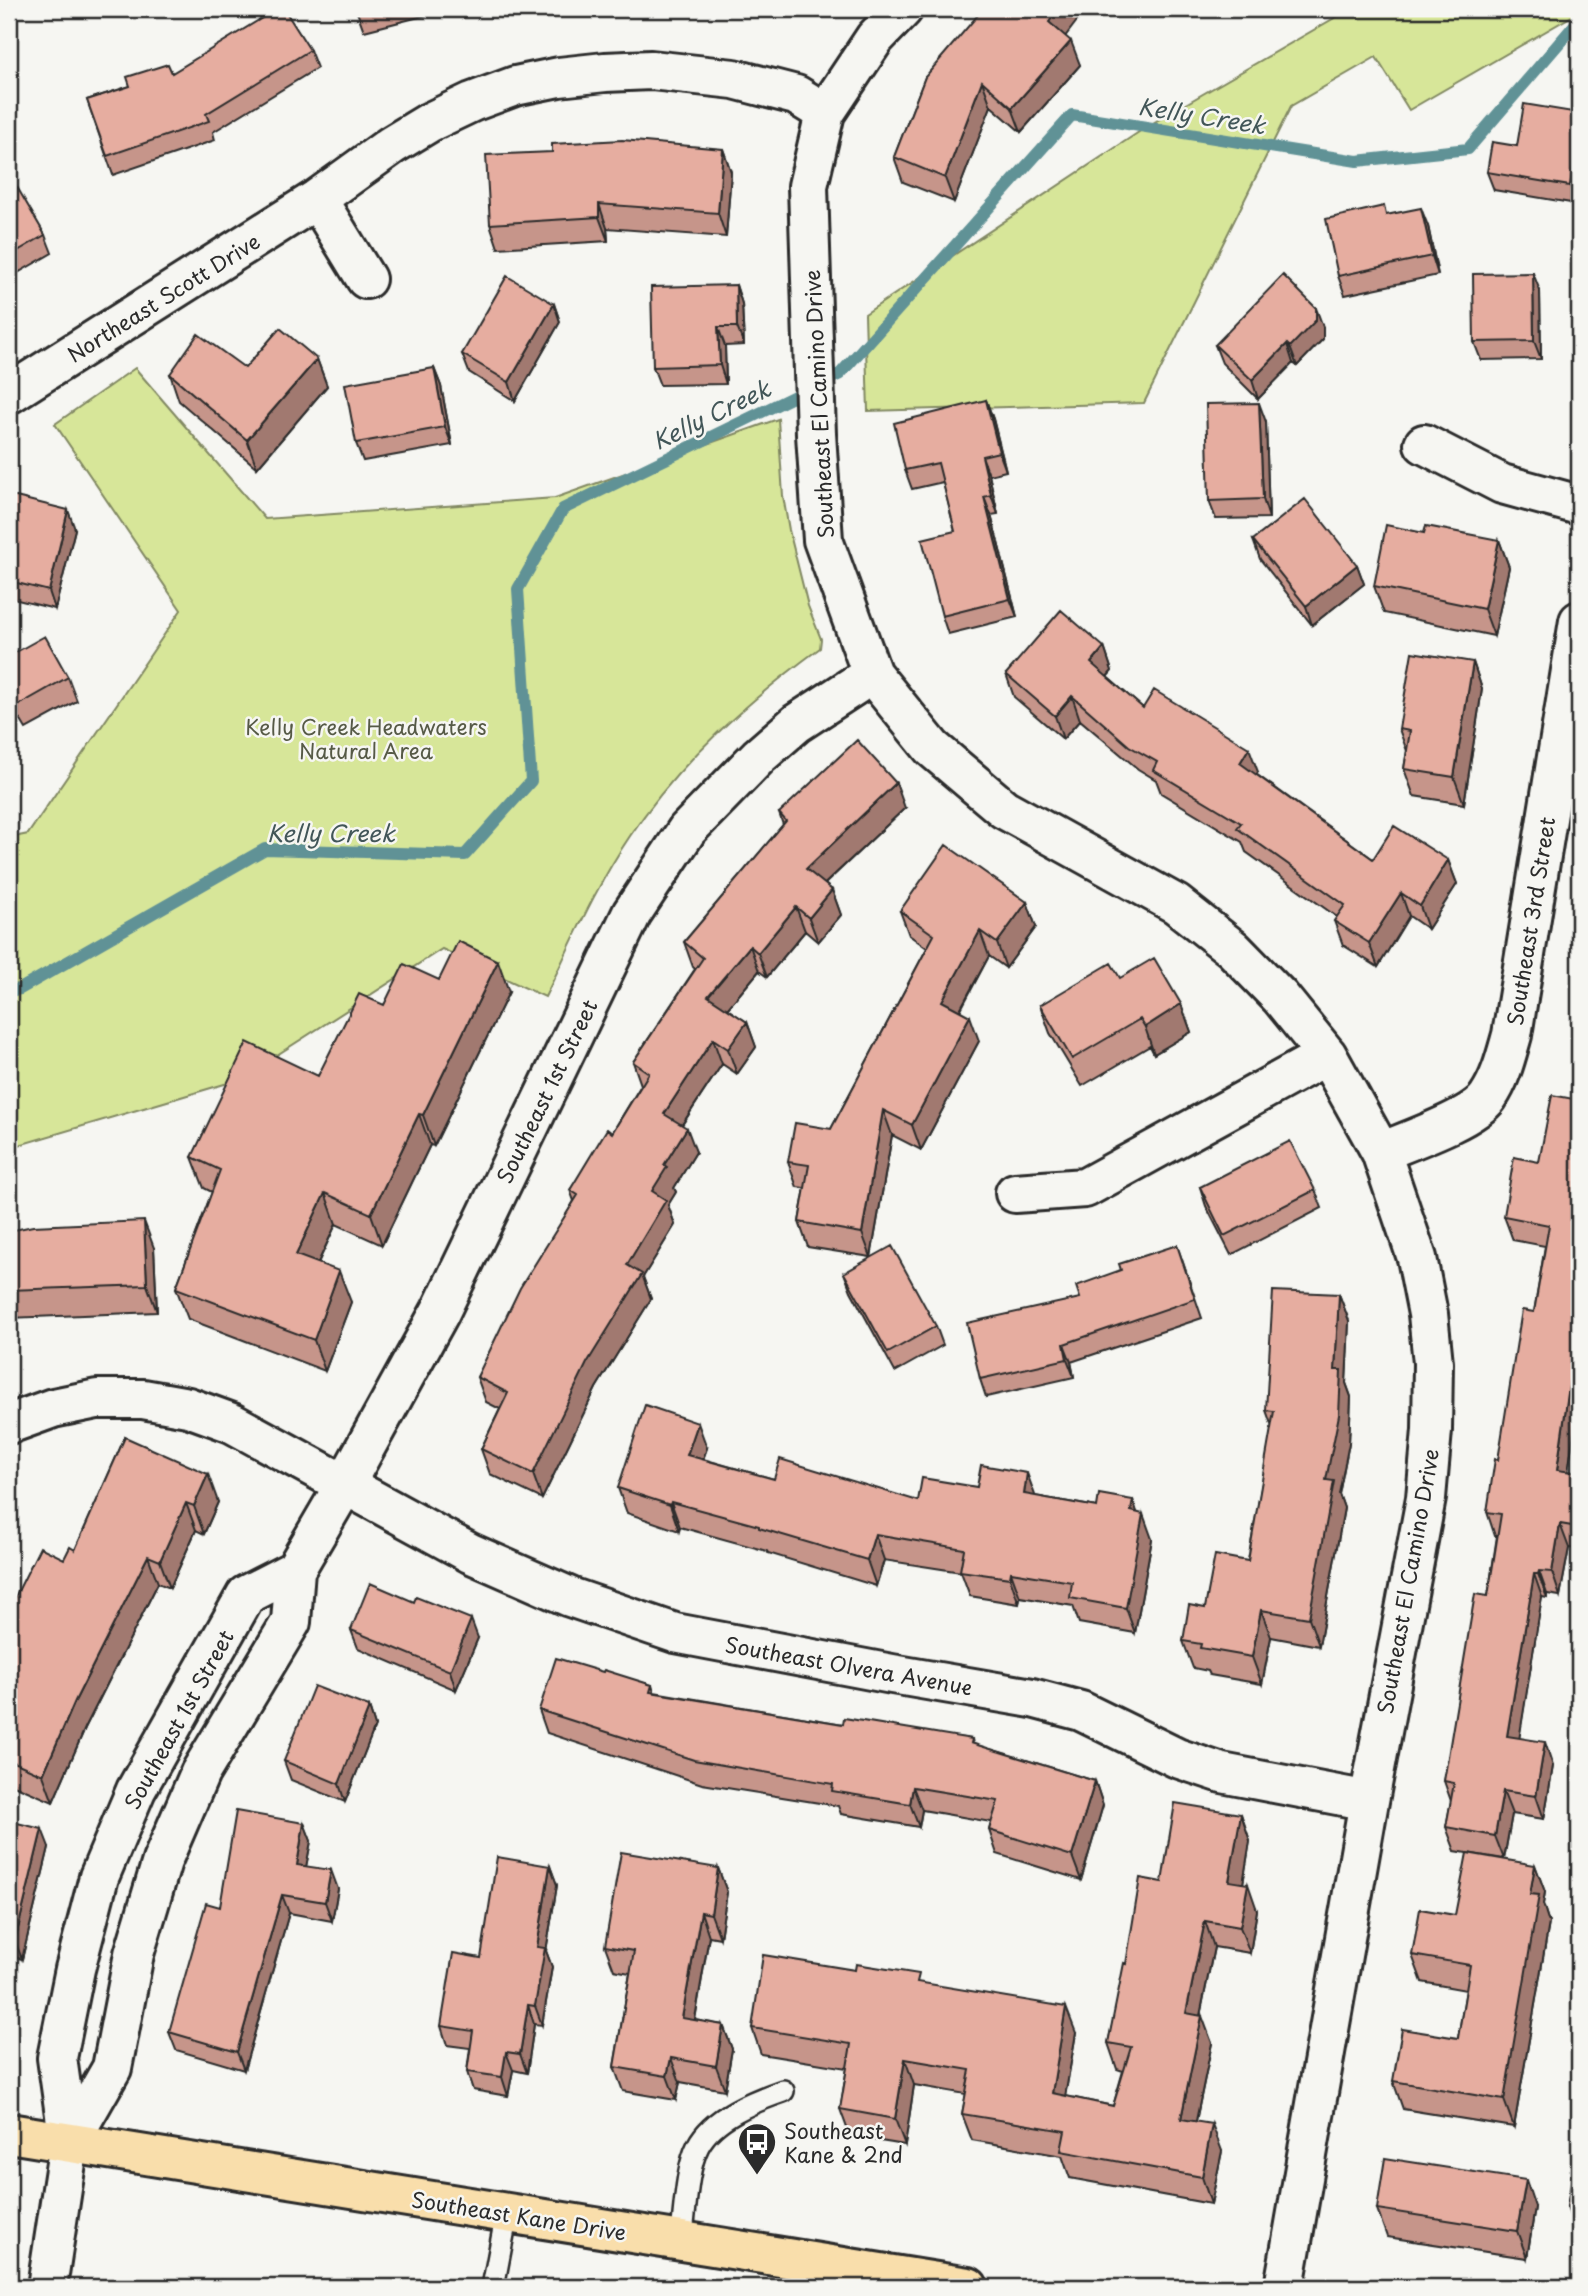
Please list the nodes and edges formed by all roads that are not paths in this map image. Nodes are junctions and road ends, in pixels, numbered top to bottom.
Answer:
1 (903, 9) edge
2 (825, 113) junction
3 (317, 199) junction
4 (366, 279) dead end
5 (9, 394) edge
6 (1424, 444) dead end
7 (1579, 505) edge
8 (1579, 621) edge
9 (872, 674) junction
10 (1327, 1055) junction
11 (1381, 1152) junction
12 (1016, 1193) dead end
13 (9, 1424) edge
14 (344, 1486) junction
15 (295, 1570) junction
16 (1369, 1801) junction
17 (783, 2091) dead end
18 (9, 2133) edge
19 (69, 2143) junction
20 (506, 2213) junction
21 (681, 2241) junction
22 (828, 2276) edge
23 (47, 2287) edge
24 (493, 2287) edge
25 (968, 2287) edge
26 (1284, 2287) edge

1 - 2 street, Southeast El Camino Drive
2 - 3 street, Northeast Scott Drive
2 - 9 street, Southeast El Camino Drive
3 - 4 street
3 - 5 street, Northeast Scott Drive
6 - 7 street
8 - 11 street, Southeast 3rd Street
9 - 10 street, Southeast El Camino Drive
9 - 14 street, Southeast 1st Street
10 - 11 street, Southeast El Camino Drive
10 - 12 street
11 - 16 street, Southeast El Camino Drive
13 - 14 street, Southeast Olvera Avenue
14 - 15 street, Southeast 1st Street
14 - 16 street, Southeast Olvera Avenue
15 - 19 street, Southeast 1st Street
15 - 19 street, Southeast 1st Street
16 - 26 street, Southeast El Camino Drive
17 - 21 lane
18 - 19 main road, Southeast Kane Drive
19 - 20 main road, Southeast Kane Drive
19 - 23 street, Southeast 1st Street
20 - 21 main road, Southeast Kane Drive
20 - 24 lane
21 - 22 main road, Southeast Kane Drive
22 - 25 main road, Southeast Kane Drive

